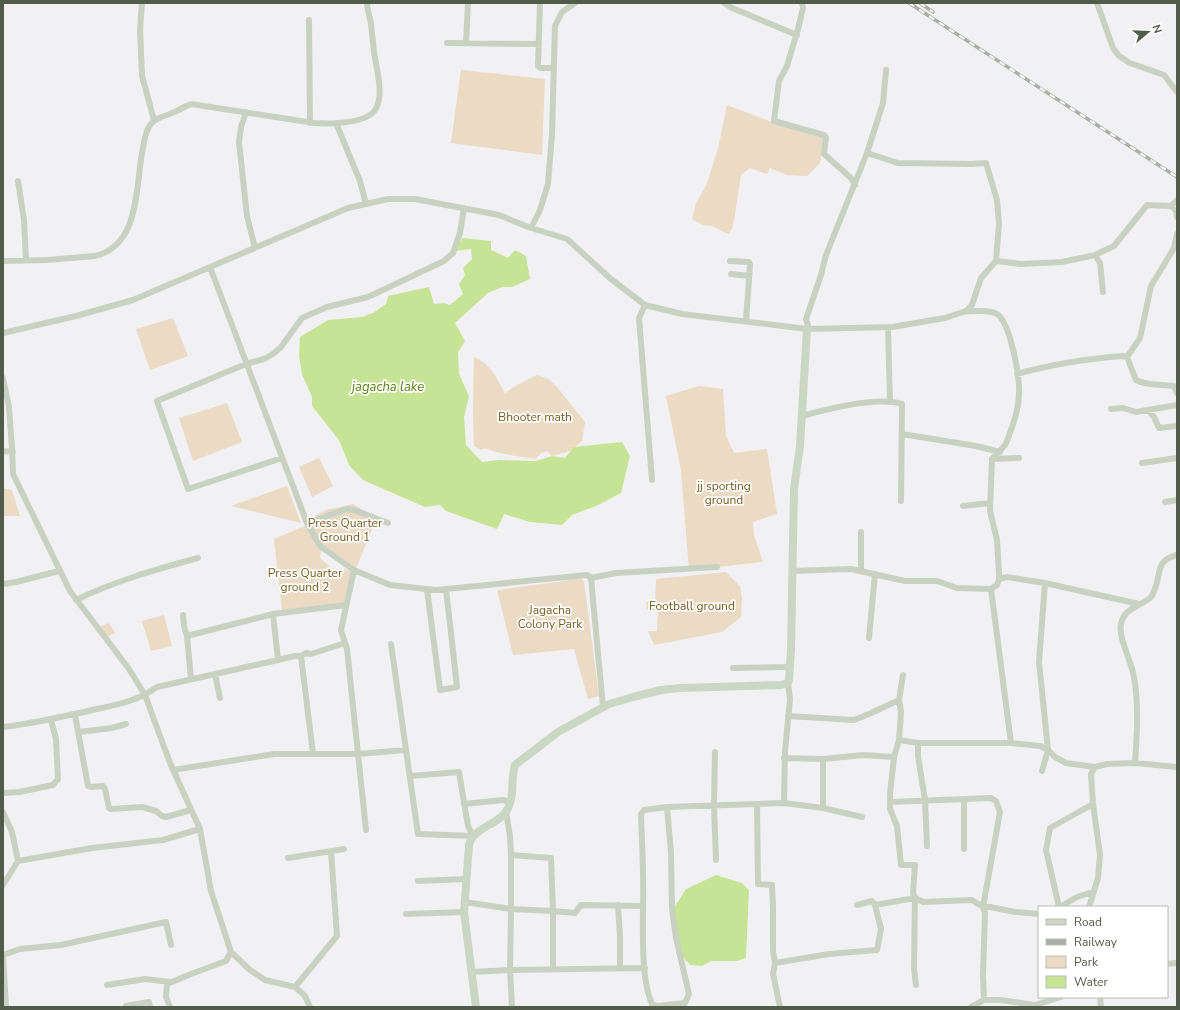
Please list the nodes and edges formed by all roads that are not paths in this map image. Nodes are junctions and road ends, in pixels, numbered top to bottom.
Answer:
1 (142, 3) edge
2 (367, 3) edge
3 (468, 3) edge
4 (540, 3) edge
5 (575, 3) edge
6 (724, 3) edge
7 (802, 3) edge
8 (1097, 3) edge
9 (309, 20) dead end
10 (797, 35) junction
11 (447, 43) dead end
12 (466, 43) junction
13 (539, 44) junction
14 (554, 68) junction
15 (886, 70) dead end
16 (1177, 92) edge
17 (246, 112) junction
18 (154, 120) junction
19 (310, 123) junction
20 (336, 123) junction
21 (867, 153) junction
22 (18, 181) dead end
23 (855, 185) junction
24 (1177, 200) edge
25 (366, 204) junction
26 (1171, 206) junction
27 (464, 208) junction
28 (1177, 217) edge
29 (531, 228) junction
30 (1177, 234) edge
31 (255, 248) junction
32 (1095, 255) junction
33 (26, 260) junction
34 (3, 261) edge
35 (730, 261) dead end
36 (996, 261) junction
37 (210, 267) junction
38 (731, 274) dead end
39 (749, 276) junction
40 (1103, 292) dead end
41 (645, 306) junction
42 (966, 311) junction
43 (746, 321) junction
44 (888, 328) junction
45 (808, 329) junction
46 (3, 333) edge
47 (1127, 357) junction
48 (246, 364) junction
49 (1017, 374) junction
50 (3, 378) edge
51 (1177, 393) edge
52 (890, 402) junction
53 (1177, 405) edge
54 (1111, 409) dead end
55 (1148, 410) junction
56 (802, 416) junction
57 (1177, 426) edge
58 (902, 434) junction
59 (3, 451) edge
60 (12, 452) junction
61 (1000, 452) junction
62 (282, 458) junction
63 (1019, 458) dead end
64 (1177, 458) edge
65 (992, 459) junction
66 (1142, 463) dead end
67 (652, 480) dead end
68 (1177, 500) edge
69 (901, 501) dead end
70 (1165, 502) dead end
71 (990, 503) junction
72 (963, 506) dead end
73 (307, 523) junction
74 (388, 524) dead end
75 (861, 532) dead end
76 (1177, 555) edge
77 (198, 558) dead end
78 (717, 567) dead end
79 (354, 570) junction
80 (59, 571) junction
81 (792, 571) junction
82 (861, 571) junction
83 (875, 574) junction
84 (591, 578) junction
85 (999, 578) junction
86 (1045, 583) junction
87 (3, 584) edge
88 (446, 589) junction
89 (991, 589) junction
90 (427, 590) junction
91 (76, 600) junction
92 (1139, 604) junction
93 (346, 605) junction
94 (273, 614) junction
95 (183, 615) dead end
96 (187, 636) junction
97 (869, 638) dead end
98 (345, 643) junction
99 (391, 644) dead end
100 (301, 656) junction
101 (278, 660) junction
102 (790, 667) junction
103 (733, 668) dead end
104 (215, 674) junction
105 (903, 674) dead end
106 (191, 679) junction
107 (788, 683) junction
108 (145, 695) junction
109 (220, 698) dead end
110 (899, 700) junction
111 (603, 707) junction
112 (75, 715) junction
113 (788, 716) junction
114 (51, 720) junction
115 (126, 724) dead end
116 (3, 727) edge
117 (79, 732) junction
118 (899, 740) junction
119 (918, 743) junction
120 (1010, 743) junction
121 (406, 750) junction
122 (1048, 750) junction
123 (715, 752) dead end
124 (313, 754) junction
125 (358, 754) junction
126 (894, 757) junction
127 (784, 758) junction
128 (823, 758) junction
129 (1135, 763) junction
130 (1095, 767) junction
131 (1177, 767) edge
132 (174, 770) junction
133 (1042, 771) dead end
134 (410, 776) junction
135 (3, 794) edge
136 (925, 800) junction
137 (964, 800) junction
138 (510, 802) junction
139 (890, 802) junction
140 (784, 803) junction
141 (464, 804) junction
142 (757, 804) junction
143 (1093, 804) junction
144 (714, 805) junction
145 (667, 807) junction
146 (823, 808) junction
147 (191, 810) junction
148 (3, 812) edge
149 (506, 812) junction
150 (862, 817) dead end
151 (6, 825) edge
152 (200, 830) junction
153 (366, 830) dead end
154 (473, 836) junction
155 (928, 846) dead end
156 (344, 849) dead end
157 (964, 849) dead end
158 (331, 851) junction
159 (511, 855) junction
160 (288, 858) dead end
161 (716, 860) dead end
162 (18, 861) junction
163 (466, 879) junction
164 (418, 881) dead end
165 (3, 885) edge
166 (1093, 892) junction
167 (915, 898) junction
168 (465, 902) junction
169 (618, 905) junction
170 (857, 905) dead end
171 (875, 905) junction
172 (643, 906) junction
173 (1060, 906) edge
174 (1062, 906) edge
175 (1089, 906) edge
176 (982, 907) junction
177 (510, 909) junction
178 (553, 911) junction
179 (464, 912) junction
180 (406, 914) dead end
181 (1038, 914) edge
182 (170, 945) dead end
183 (231, 952) junction
184 (3, 955) edge
185 (775, 963) junction
186 (620, 968) junction
187 (645, 968) junction
188 (553, 969) junction
189 (510, 970) junction
190 (471, 972) junction
191 (170, 982) junction
192 (107, 984) dead end
193 (916, 985) dead end
194 (295, 987) junction
195 (1058, 998) edge
196 (984, 1000) junction
197 (997, 1000) junction
198 (126, 1006) dead end
199 (6, 1007) edge
200 (150, 1007) edge
201 (170, 1007) edge
202 (310, 1007) edge
203 (476, 1007) edge
204 (512, 1007) edge
205 (780, 1007) edge
206 (971, 1007) edge
207 (998, 1007) edge

1 - 18 street
2 - 20 street
3 - 12 street
4 - 13 street
5 - 14 street
6 - 10 street
7 - 10 street
8 - 16 street
9 - 19 street
10 - 23 street
11 - 12 street
12 - 13 street
13 - 14 street
14 - 29 street
15 - 21 street
17 - 18 street
17 - 19 street
17 - 31 street
18 - 33 street
19 - 20 street
20 - 25 street
21 - 23 street
21 - 36 street
22 - 33 street
23 - 45 street
24 - 26 street
25 - 27 street
25 - 31 street
26 - 28 street
26 - 32 street
27 - 29 street
27 - 48 street
29 - 41 street
30 - 47 street
31 - 37 street
32 - 36 street
32 - 40 street
33 - 34 street
35 - 39 street
36 - 42 street
37 - 46 street
37 - 48 street
38 - 39 street
39 - 43 street
41 - 43 street
41 - 67 street
42 - 44 street
42 - 49 street
43 - 45 street
44 - 45 street
44 - 52 street
45 - 56 main road
47 - 49 street
47 - 51 street
48 - 62 street
48 - 62 street
49 - 61 street
50 - 60 street
52 - 56 street
52 - 58 street
53 - 55 street
54 - 55 street
55 - 57 street
56 - 81 main road
58 - 61 street
58 - 69 street
59 - 60 street
60 - 80 street
61 - 65 street
62 - 73 street
63 - 65 street
64 - 66 street
65 - 71 street
68 - 70 street
71 - 72 street
71 - 85 street
73 - 74 street
73 - 79 street
75 - 82 street
76 - 92 street
77 - 91 street
78 - 84 street
79 - 90 street
79 - 93 street
80 - 87 street
80 - 91 street
81 - 82 street
81 - 102 main road
82 - 83 street
83 - 89 street
83 - 97 street
84 - 88 street
84 - 111 street
85 - 86 street
85 - 89 street
86 - 92 street
86 - 122 street
88 - 90 street
88 - 90 street
89 - 120 street
91 - 108 street
92 - 129 street
93 - 94 street
93 - 98 street
94 - 96 street
94 - 101 street
95 - 96 street
96 - 106 street
98 - 100 street
98 - 125 street
99 - 121 street
100 - 101 street
100 - 124 street
101 - 104 street
102 - 103 street
102 - 107 main road
104 - 106 street
104 - 109 street
105 - 110 street
106 - 108 street
107 - 111 main road
107 - 113 street
108 - 112 street
108 - 132 street
110 - 113 street
110 - 118 street
111 - 138 main road
112 - 114 street
112 - 117 street
113 - 127 street
114 - 116 street
114 - 135 street
115 - 117 street
117 - 147 street
118 - 119 street
118 - 126 street
119 - 120 street
119 - 136 street
120 - 122 street
121 - 125 street
121 - 134 street
122 - 130 street
122 - 133 street
123 - 144 street
124 - 125 street
124 - 132 street
125 - 153 street
126 - 128 street
126 - 139 street
127 - 128 street
127 - 140 street
128 - 146 street
129 - 130 street
129 - 131 street
130 - 143 street
132 - 147 street
134 - 141 street
134 - 154 street
136 - 137 street
136 - 139 street
136 - 155 street
137 - 157 street
137 - 176 street
138 - 141 street
138 - 149 main road
139 - 167 street
140 - 142 street
140 - 146 street
141 - 154 street
142 - 144 street
142 - 185 street
143 - 166 street
143 - 173 street
144 - 145 street
144 - 161 street
145 - 172 street
145 - 187 street
146 - 150 street
147 - 152 street
148 - 151 street
149 - 154 main road
149 - 159 street
151 - 162 street
152 - 162 street
152 - 183 street
154 - 163 main road
156 - 158 street
158 - 160 street
158 - 194 street
159 - 177 street
159 - 178 street
162 - 165 street
163 - 164 street
163 - 168 main road
166 - 174 street
166 - 175 street
167 - 171 street
167 - 176 street
167 - 193 street
168 - 177 street
168 - 179 main road
169 - 172 street
169 - 178 street
169 - 186 street
170 - 171 street
171 - 185 street
172 - 187 street
176 - 181 street
176 - 196 street
177 - 178 street
177 - 189 street
178 - 188 street
179 - 180 street
179 - 190 main road
182 - 184 street
183 - 191 street
183 - 194 street
184 - 199 street
185 - 205 street
186 - 187 street
186 - 188 street
188 - 189 street
189 - 190 street
189 - 204 street
190 - 203 main road
191 - 192 street
191 - 201 street
194 - 202 street
195 - 197 street
196 - 197 street
196 - 206 street
197 - 207 street
198 - 200 street

